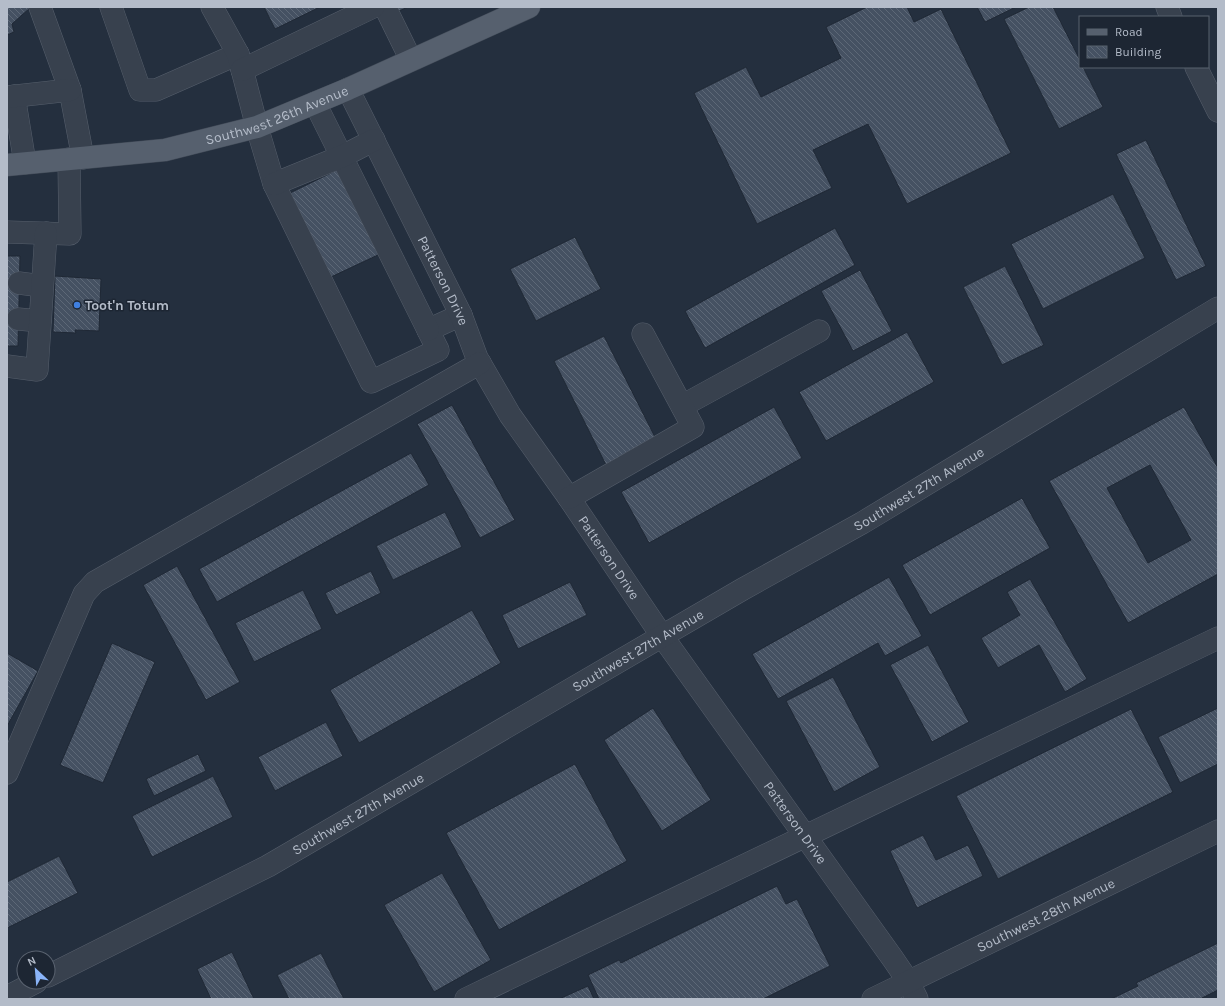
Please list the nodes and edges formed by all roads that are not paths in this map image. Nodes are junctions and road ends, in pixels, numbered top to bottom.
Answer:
1 (40, 7) edge
2 (111, 7) edge
3 (212, 7) edge
4 (373, 7) edge
5 (385, 7) edge
6 (529, 7) edge
7 (1166, 7) edge
8 (1170, 16) edge
9 (411, 60) junction
10 (240, 62) junction
11 (1196, 68) edge
12 (348, 89) junction
13 (70, 90) junction
14 (10, 97) edge
15 (316, 102) junction
16 (1218, 112) edge
17 (257, 127) junction
18 (374, 140) junction
19 (343, 156) junction
20 (76, 158) junction
21 (16, 164) edge
22 (274, 184) junction
23 (7, 232) edge
24 (46, 233) junction
25 (434, 260) junction
26 (402, 274) junction
27 (19, 283) dead end
28 (42, 286) junction
29 (1218, 308) edge
30 (461, 315) junction
31 (18, 320) dead end
32 (40, 322) junction
33 (428, 330) junction
34 (819, 331) dead end
35 (643, 334) dead end
36 (480, 363) junction
37 (7, 366) edge
38 (682, 406) junction
39 (569, 498) junction
40 (662, 636) junction
41 (1218, 638) edge
42 (7, 773) edge
43 (1218, 831) edge
44 (804, 836) junction
45 (56, 972) edge
46 (19, 990) edge
47 (913, 990) edge
48 (7, 996) edge
49 (466, 999) edge
50 (873, 999) edge

1 - 13 street
2 - 10 street
3 - 10 street
4 - 10 street
5 - 9 street
6 - 9 main road, Southwest 26th Avenue
7 - 8 street
9 - 12 main road, Southwest 26th Avenue
10 - 17 street
11 - 16 street
12 - 15 main road, Southwest 26th Avenue
12 - 18 street, Patterson Drive
13 - 14 street
13 - 20 street
14 - 21 street
15 - 17 main road, Southwest 26th Avenue
15 - 19 street
17 - 20 main road, Southwest 26th Avenue
17 - 22 street
18 - 19 street
18 - 25 street, Patterson Drive
19 - 22 street
19 - 26 street
20 - 21 main road, Southwest 26th Avenue
20 - 24 street
22 - 33 street
23 - 24 street
24 - 28 street
25 - 26 street
25 - 30 street, Patterson Drive
26 - 33 street
27 - 28 street
28 - 32 street
29 - 40 street, Southwest 27th Avenue
30 - 33 street
30 - 36 street, Patterson Drive
31 - 32 street
32 - 37 street
34 - 38 street
35 - 38 street
36 - 39 street, Patterson Drive
36 - 42 street
38 - 39 street
39 - 40 street, Patterson Drive
40 - 44 street, Patterson Drive
40 - 45 street, Southwest 27th Avenue
41 - 44 street
43 - 47 street, Southwest 28th Avenue
44 - 47 street, Patterson Drive
44 - 49 street
46 - 48 street
47 - 50 street, Southwest 28th Avenue

